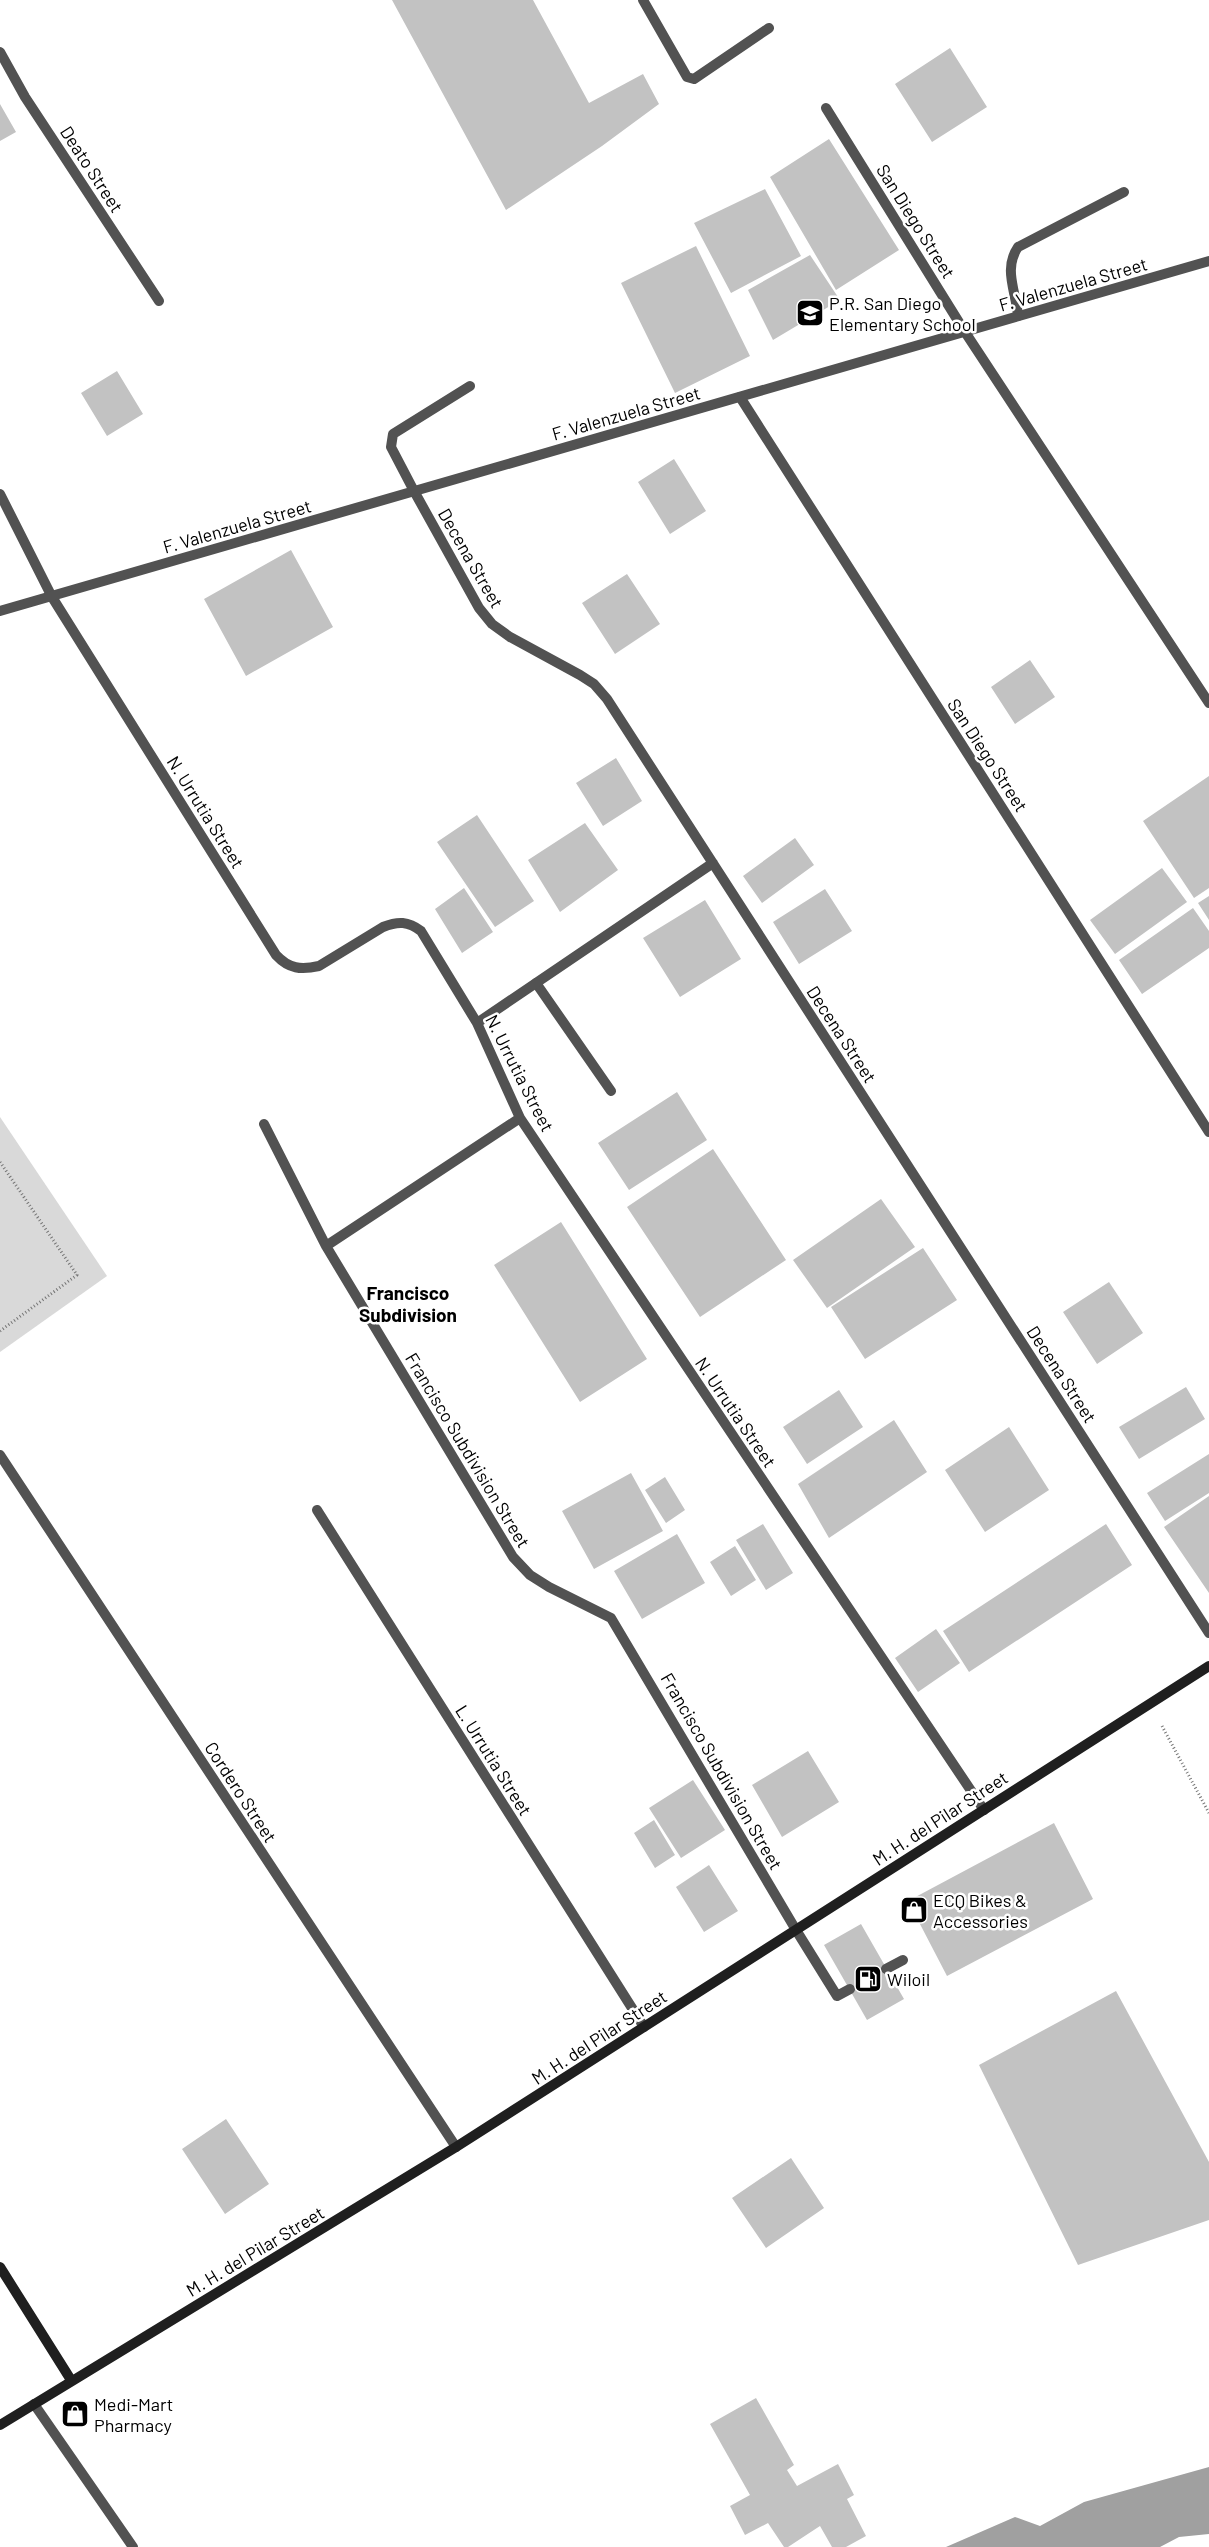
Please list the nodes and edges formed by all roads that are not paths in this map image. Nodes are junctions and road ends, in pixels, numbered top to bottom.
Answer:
1 (643, 0) edge
2 (769, 28) dead end
3 (0, 52) edge
4 (826, 108) dead end
5 (1124, 192) dead end
6 (1209, 261) edge
7 (159, 301) dead end
8 (1018, 316) junction
9 (965, 332) junction
10 (470, 386) dead end
11 (740, 397) junction
12 (414, 491) junction
13 (0, 494) edge
14 (52, 597) junction
15 (0, 611) edge
16 (1209, 703) edge
17 (713, 863) junction
18 (536, 983) junction
19 (477, 1023) junction
20 (611, 1091) dead end
21 (520, 1118) junction
22 (264, 1124) dead end
23 (1209, 1132) edge
24 (326, 1246) junction
25 (0, 1455) edge
26 (317, 1510) dead end
27 (1209, 1632) edge
28 (1209, 1666) edge
29 (984, 1810) junction
30 (796, 1930) junction
31 (903, 1960) dead end
32 (886, 1969) dead end
33 (850, 1989) dead end
34 (644, 2027) junction
35 (456, 2147) junction
36 (0, 2267) edge
37 (71, 2380) junction
38 (34, 2404) junction
39 (0, 2425) edge
40 (133, 2547) edge

1 - 2 street
3 - 7 street, Deato Street
4 - 9 street, San Diego Street
5 - 8 street
6 - 8 street, F. Valenzuela Street
8 - 9 street, F. Valenzuela Street
9 - 11 street, F. Valenzuela Street
9 - 16 street, San Diego Street
10 - 12 street, Decena Street
11 - 12 street, F. Valenzuela Street
11 - 23 street, San Diego Street
12 - 14 street, F. Valenzuela Street
12 - 17 street, Decena Street
13 - 14 street, N. Urrutia Street
14 - 15 street, F. Valenzuela Street
14 - 19 street, N. Urrutia Street
17 - 18 street
17 - 27 street, Decena Street
18 - 19 street
18 - 20 street
19 - 21 street, N. Urrutia Street
21 - 24 street
21 - 29 street, N. Urrutia Street
22 - 24 street, Francisco Subdivision Street
24 - 30 street, Francisco Subdivision Street
25 - 35 street, Cordero Street
26 - 34 street, L. Urrutia Street
28 - 29 main road, M. H. del Pilar Street
29 - 30 main road, M. H. del Pilar Street
30 - 33 street, Francisco Subdivision Street
30 - 34 main road, M. H. del Pilar Street
31 - 32 street
34 - 35 main road, M. H. del Pilar Street
35 - 37 main road, M. H. del Pilar Street
36 - 37 main road
37 - 38 main road, M. H. del Pilar Street
38 - 39 main road, M. H. del Pilar Street
38 - 40 street

